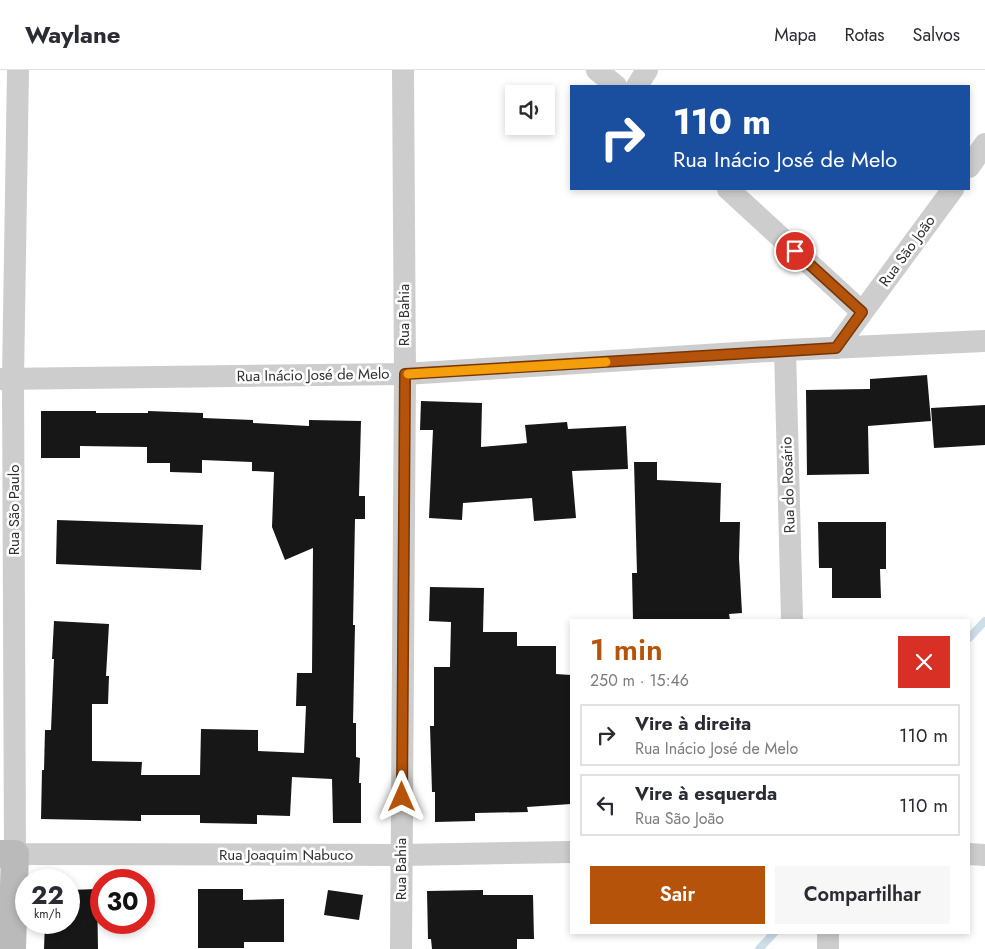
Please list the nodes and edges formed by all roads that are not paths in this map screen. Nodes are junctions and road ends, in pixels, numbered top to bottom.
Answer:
1 (18, 70) edge
2 (403, 70) edge
3 (597, 70) edge
4 (647, 70) edge
5 (615, 85) edge
6 (638, 85) edge
7 (985, 144) edge
8 (970, 166) edge
9 (729, 190) edge
10 (952, 190) edge
11 (862, 312) junction
12 (985, 341) edge
13 (836, 348) junction
14 (785, 350) junction
15 (405, 374) junction
16 (7, 379) edge
17 (792, 619) edge
18 (570, 852) edge
19 (7, 854) edge
20 (970, 854) edge
21 (401, 855) junction
22 (985, 855) edge
23 (828, 934) edge
24 (12, 949) edge
25 (401, 949) edge
26 (828, 949) edge

1 - 16 street, Rua São Paulo
2 - 15 street, Rua Bahia
3 - 5 street
4 - 6 street
7 - 8 street
9 - 11 street
10 - 11 street, Rua São João
11 - 13 street, Rua São João
12 - 13 street, Rua Inácio José de Melo
13 - 14 street, Rua Inácio José de Melo
14 - 15 street, Rua Inácio José de Melo
14 - 17 street, Rua do Rosário
15 - 16 street, Rua Inácio José de Melo
15 - 21 street, Rua Bahia
16 - 19 street, Rua São Paulo
18 - 21 street, Rua Joaquim Nabuco
19 - 21 street, Rua Joaquim Nabuco
19 - 24 main road, Rua São Paulo
20 - 22 street
21 - 25 street, Rua Bahia
23 - 26 street

